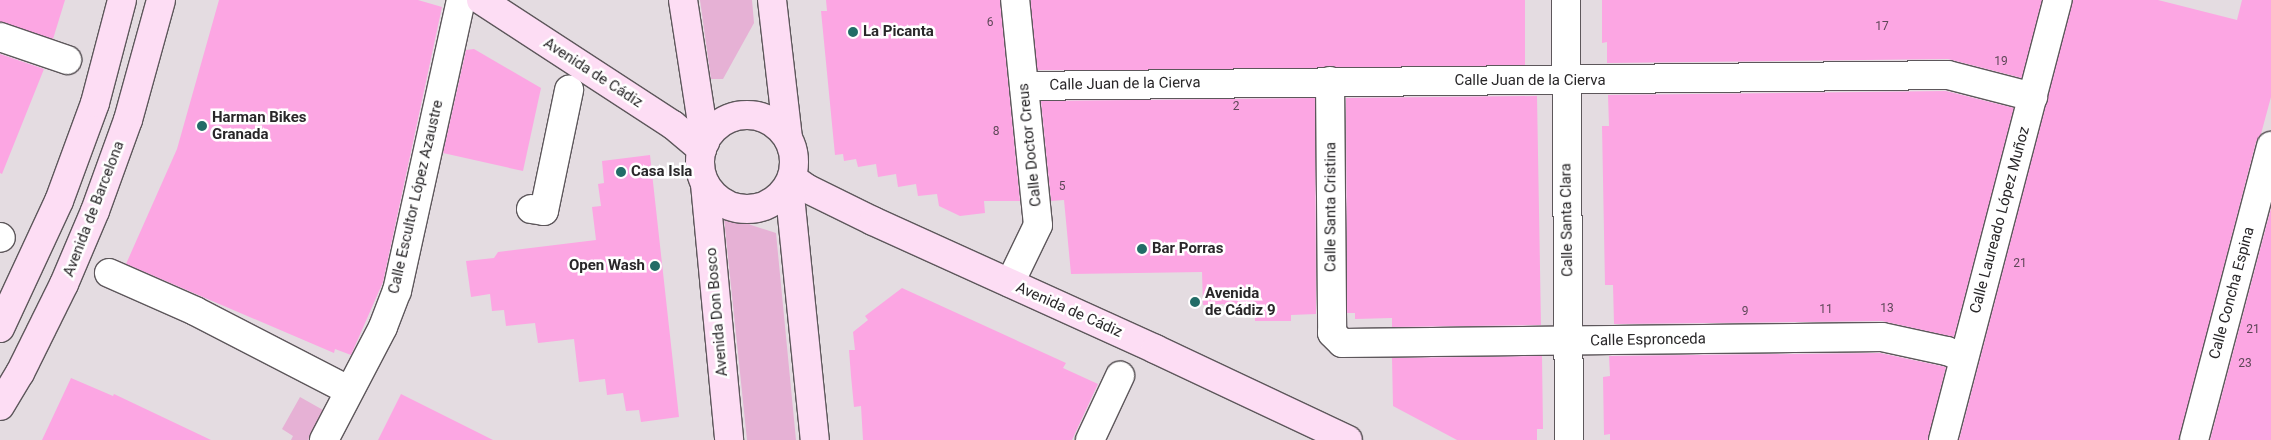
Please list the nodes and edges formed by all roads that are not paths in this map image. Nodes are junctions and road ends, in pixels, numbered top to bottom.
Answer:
1 (122, 0) edge
2 (161, 0) edge
3 (461, 0) edge
4 (481, 0) edge
5 (683, 0) edge
6 (772, 0) edge
7 (1015, 0) edge
8 (1566, 0) edge
9 (2058, 0) edge
10 (0, 37) edge
11 (67, 60) dead end
12 (1566, 81) junction
13 (1330, 82) junction
14 (1024, 86) junction
15 (568, 90) dead end
16 (2033, 97) junction
17 (788, 138) junction
18 (703, 145) junction
19 (2271, 146) edge
20 (790, 182) junction
21 (705, 184) junction
22 (531, 209) dead end
23 (109, 273) dead end
24 (1010, 283) junction
25 (0, 328) edge
26 (1332, 333) joint
27 (1568, 342) junction
28 (1964, 358) junction
29 (1120, 376) dead end
30 (340, 386) dead end
31 (0, 406) edge
32 (324, 440) edge
33 (729, 440) edge
34 (815, 440) edge
35 (1090, 440) edge
36 (1348, 440) edge
37 (1569, 440) edge
38 (1943, 440) edge
39 (2194, 440) edge

1 - 25 main road
2 - 31 main road, Avenida de Barcelona
3 - 32 street, Calle Escultor López Azaustre
4 - 18 main road, Avenida de Cádiz
5 - 18 main road
6 - 17 main road
7 - 14 street, Calle Doctor Creus
8 - 12 street, Calle Santa Clara
9 - 16 street, Calle Laureado López Muñoz
10 - 11 street
12 - 13 street, Calle Juan de la Cierva
12 - 16 street, Calle Juan de la Cierva
12 - 27 street, Calle Santa Clara
13 - 14 street, Calle Juan de la Cierva
13 - 26 street, Calle Santa Cristina
14 - 24 street, Calle Doctor Creus
15 - 22 street, Avenida de Cádiz
16 - 28 street, Calle Laureado López Muñoz
17 - 18 main road
17 - 20 main road
18 - 21 main road
19 - 39 street, Calle Concha Espina
20 - 21 main road
20 - 24 main road, Avenida de Cádiz
20 - 34 main road
21 - 33 main road, Avenida Don Bosco
23 - 30 street
24 - 36 main road, Avenida de Cádiz
26 - 27 street, Calle Espronceda
27 - 28 street, Calle Espronceda
27 - 37 street, Calle Santa Clara
28 - 38 street, Calle Laureado López Muñoz
29 - 35 street

